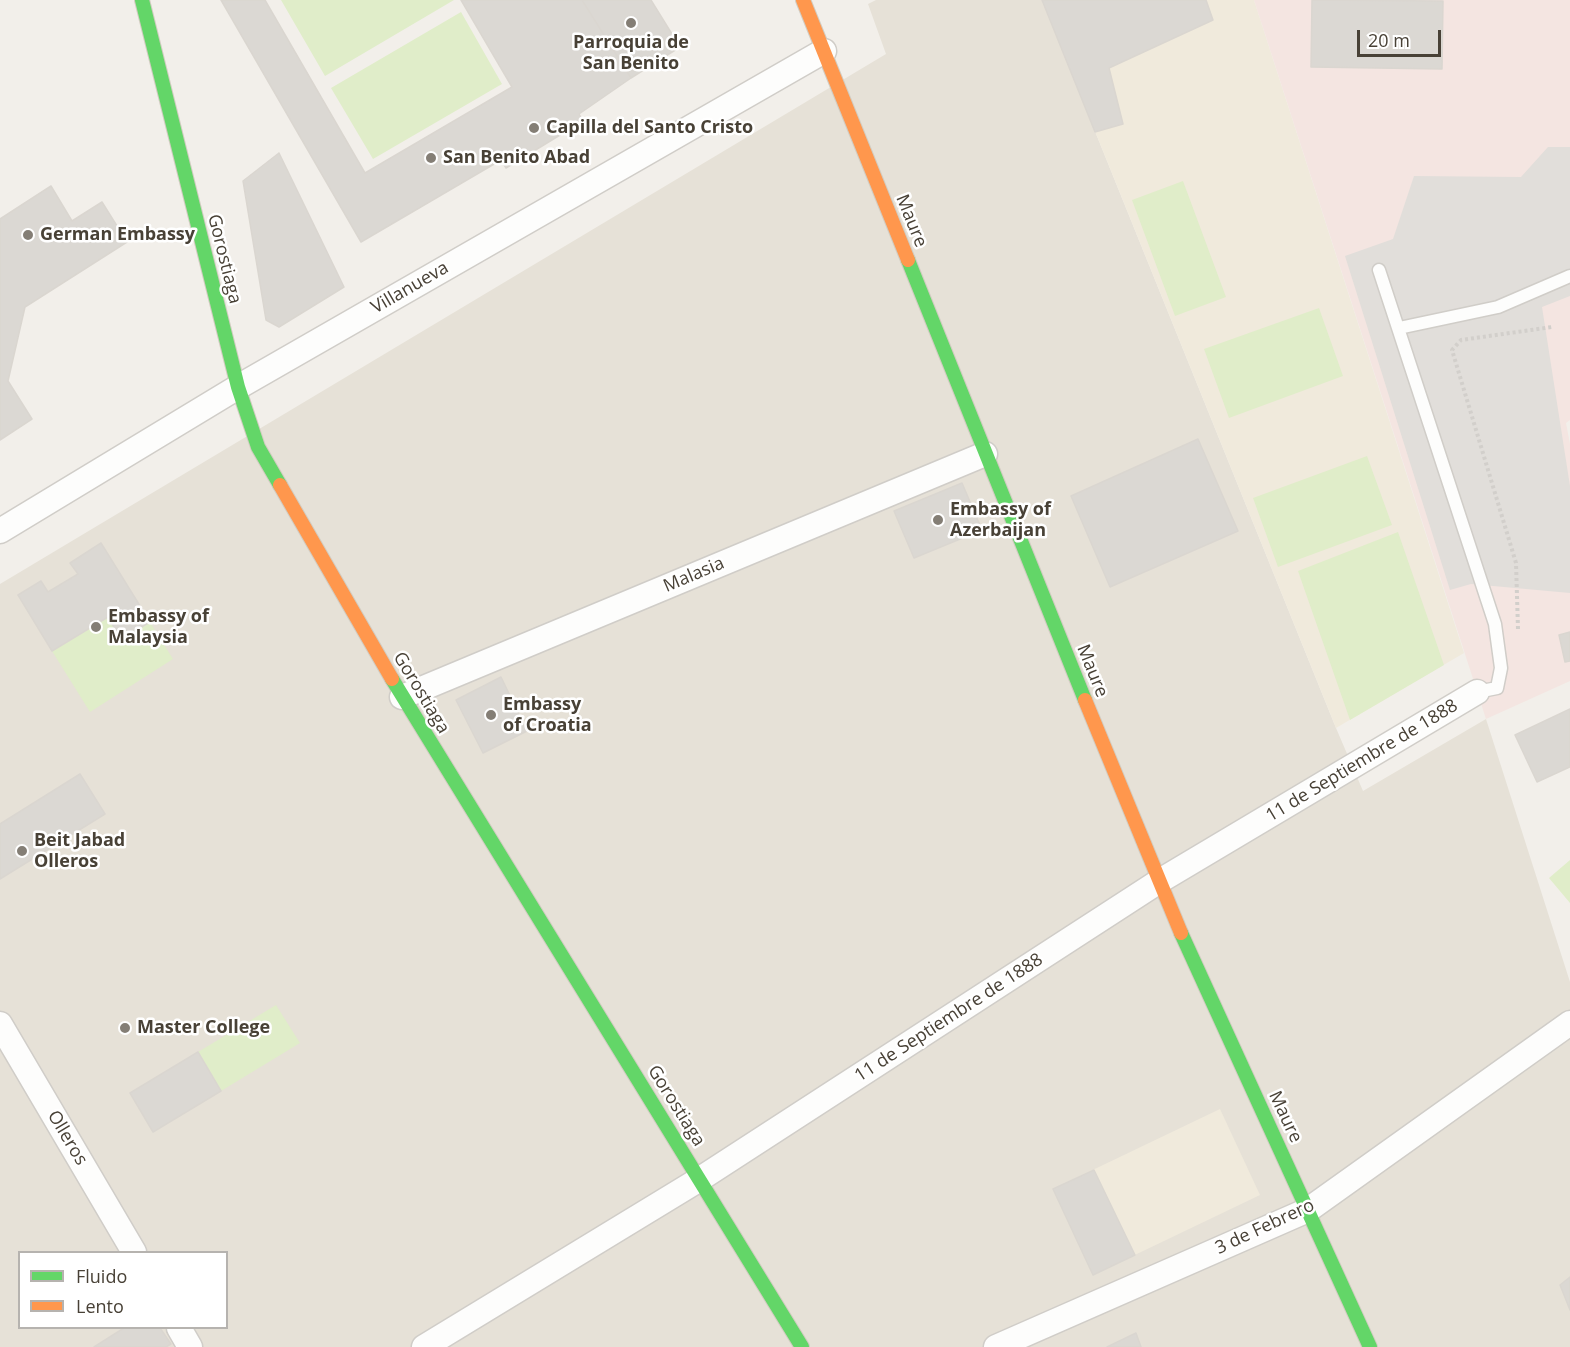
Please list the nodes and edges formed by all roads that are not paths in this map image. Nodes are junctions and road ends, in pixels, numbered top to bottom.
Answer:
1 (142, 0) edge
2 (803, 0) edge
3 (824, 51) junction
4 (1379, 270) dead end
5 (1570, 276) edge
6 (1399, 328) junction
7 (238, 387) junction
8 (986, 454) junction
9 (0, 531) edge
10 (1478, 692) joint
11 (402, 697) junction
12 (1158, 882) junction
13 (1570, 1023) edge
14 (0, 1024) edge
15 (700, 1179) junction
16 (1308, 1210) junction
17 (133, 1251) edge
18 (179, 1329) edge
19 (190, 1347) edge
20 (424, 1347) edge
21 (802, 1347) edge
22 (996, 1347) edge
23 (1370, 1347) edge

1 - 7 street, Gorostiaga
2 - 3 street, Maure
3 - 7 street, Villanueva
3 - 8 street, Maure
4 - 6 lane
5 - 6 lane
6 - 10 lane
7 - 9 street, Villanueva
7 - 11 street, Gorostiaga
8 - 11 street, Malasia
8 - 12 street, Maure
10 - 12 street, 11 de Septiembre de 1888
11 - 15 street, Gorostiaga
12 - 15 street, 11 de Septiembre de 1888
12 - 16 street, Maure
13 - 16 street, 3 de Febrero
14 - 17 street, Olleros
15 - 20 street, 11 de Septiembre de 1888
15 - 21 street, Gorostiaga
16 - 22 street, 3 de Febrero
16 - 23 street, Maure
18 - 19 street

